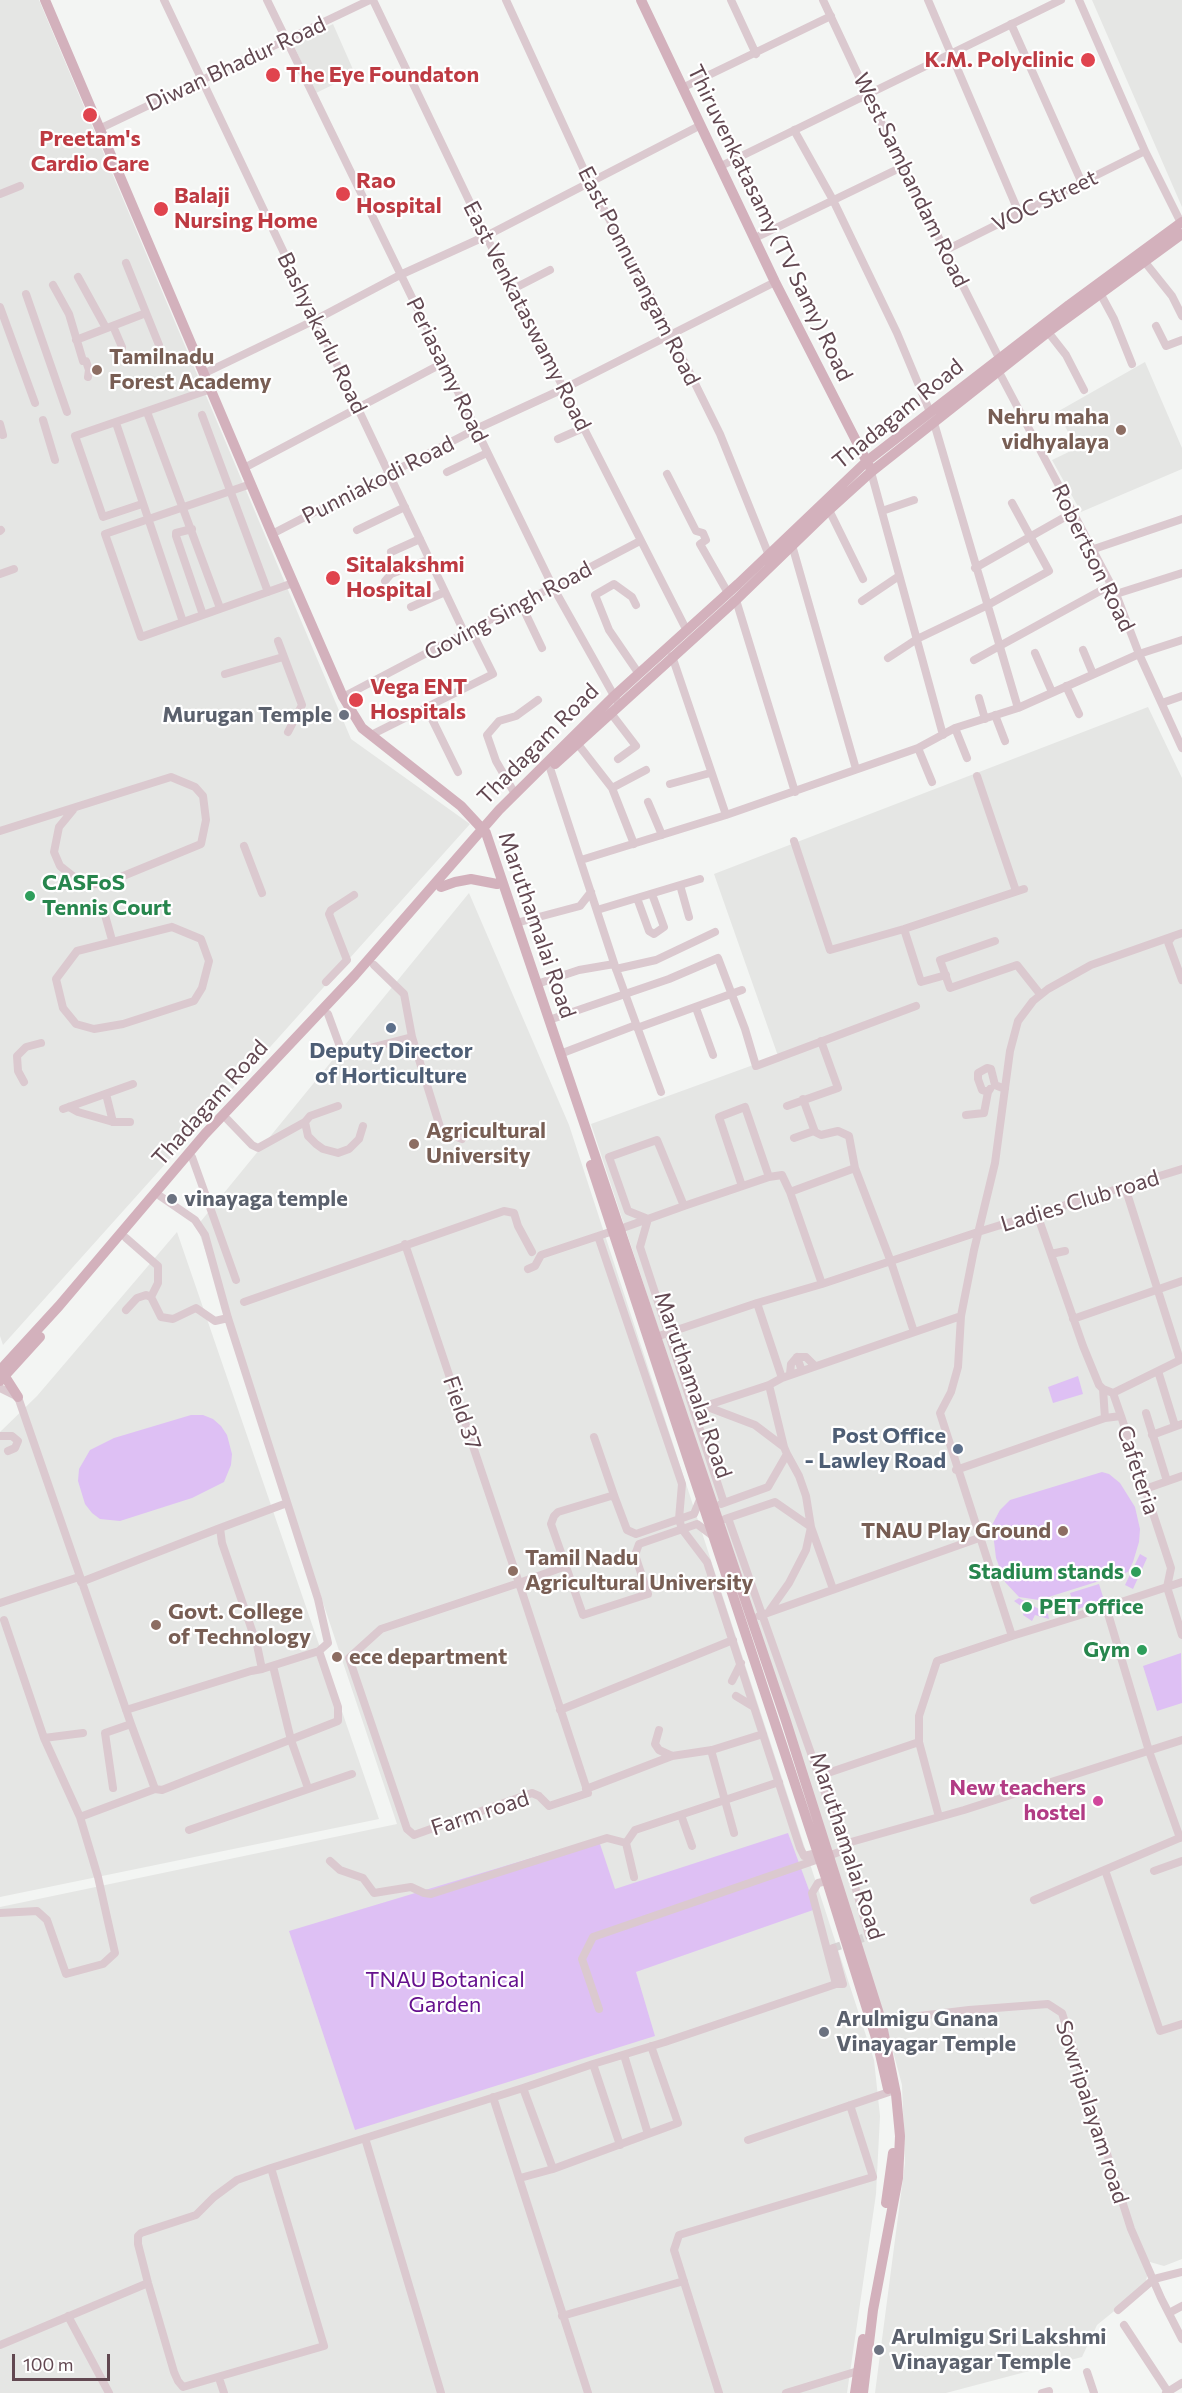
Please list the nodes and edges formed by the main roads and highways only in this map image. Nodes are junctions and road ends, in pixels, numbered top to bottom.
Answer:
1 (45, 0) edge
2 (641, 0) edge
3 (1182, 226) edge
4 (932, 417) junction
5 (869, 467) junction
6 (732, 596) junction
7 (614, 704) junction
8 (499, 820) junction
9 (483, 833) junction
10 (492, 850) junction
11 (497, 884) junction
12 (441, 887) junction
13 (616, 1230) junction
14 (2, 1373) edge
15 (18, 1396) road end
16 (822, 1855) junction
17 (876, 2021) junction
18 (855, 2393) edge
19 (863, 2393) edge

1 - 9 main road
2 - 5 main road, Thiruvenkatasamy (TV Samy) Road
3 - 4 main road, Thadagam Road
3 - 4 main road, Thadagam Road
4 - 5 main road, Thadagam Road
5 - 6 main road, Thadagam Road
5 - 6 main road, Thadagam Road
6 - 7 main road, Thadagam Road
6 - 7 main road, Thadagam Road
7 - 8 main road, Thadagam Road
7 - 9 main road, Thadagam Road
8 - 9 main road, Thadagam Road
8 - 10 main road
9 - 10 main road, Maruthamalai Road
9 - 11 main road, Maruthamalai Road
9 - 12 main road, Thadagam Road
9 - 14 main road, Thadagam Road
10 - 13 main road, Maruthamalai Road
11 - 12 main road
11 - 13 main road, Maruthamalai Road
12 - 14 main road, Thadagam Road
13 - 16 main road, Maruthamalai Road
13 - 16 main road, Maruthamalai Road
14 - 15 main road
16 - 17 main road, Maruthamalai Road
16 - 17 main road, Maruthamalai Road
17 - 18 main road, Maruthamalai Road
17 - 19 main road, Maruthamalai Road

